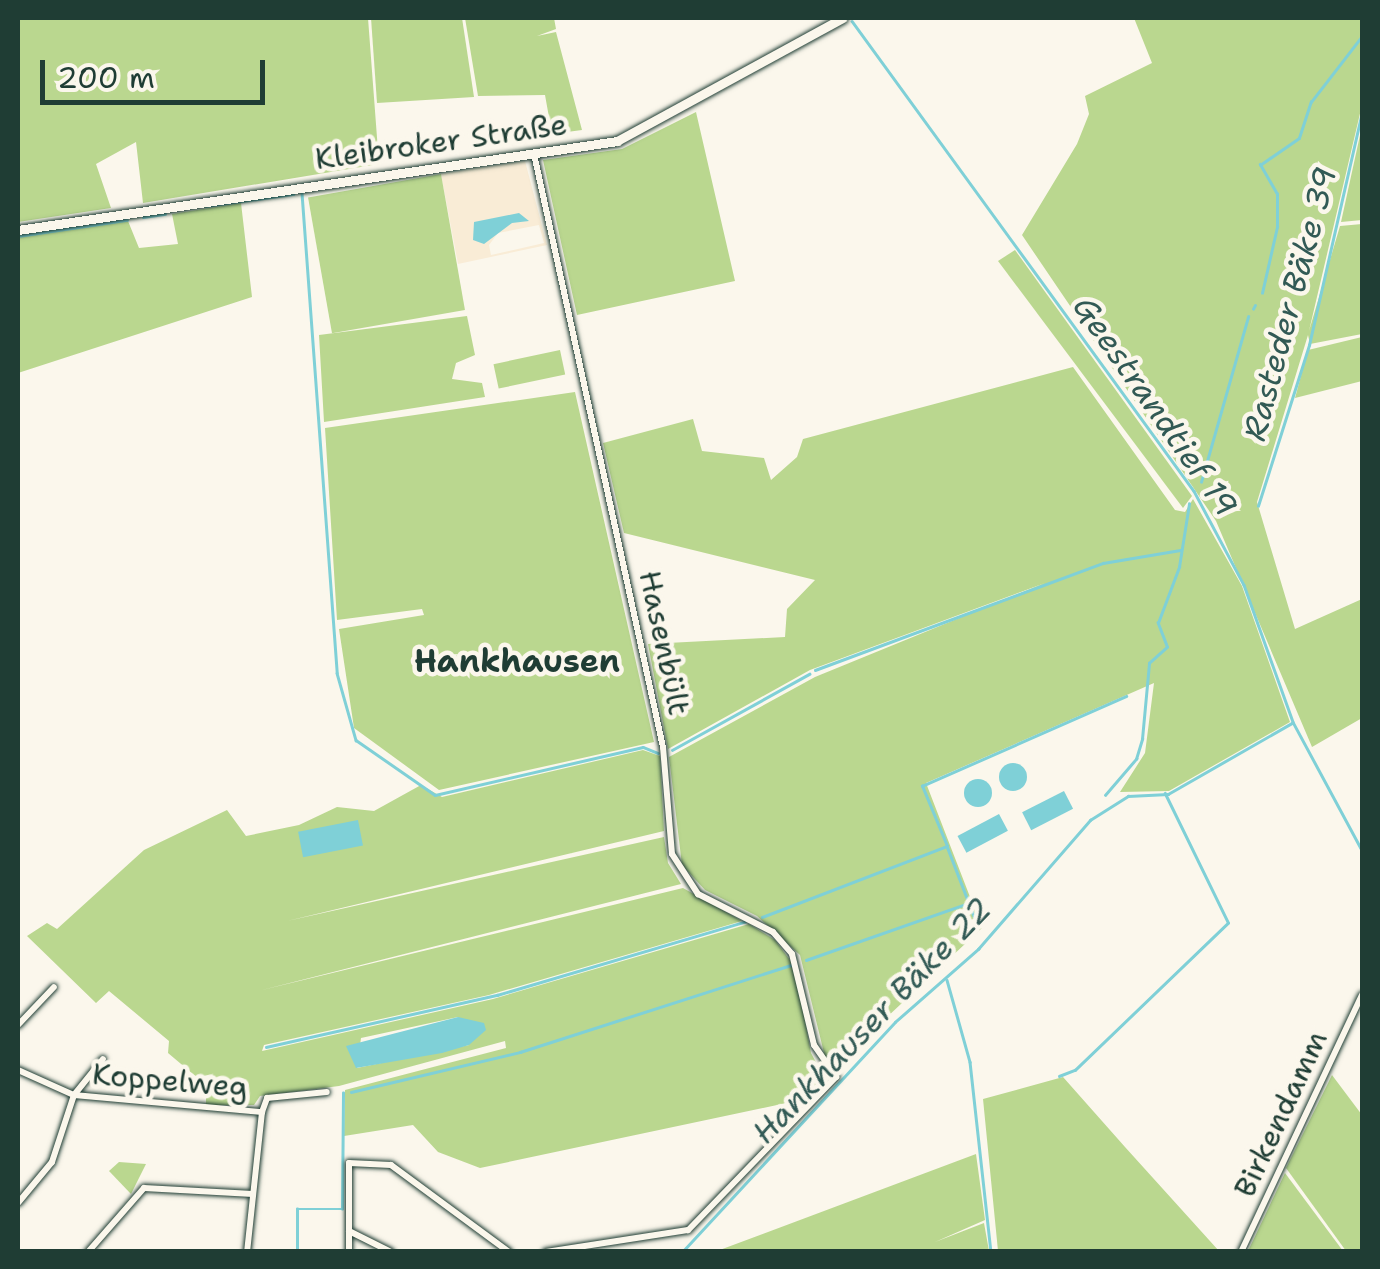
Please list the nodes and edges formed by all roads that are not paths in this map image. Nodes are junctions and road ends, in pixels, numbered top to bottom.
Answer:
1 (841, 18) edge
2 (534, 154) junction
3 (18, 230) edge
4 (54, 987) dead end
5 (1362, 995) edge
6 (18, 1025) edge
7 (103, 1059) dead end
8 (18, 1070) edge
9 (328, 1092) dead end
10 (74, 1095) junction
11 (262, 1112) junction
12 (252, 1194) junction
13 (18, 1203) edge
14 (350, 1231) junction
15 (88, 1252) edge
16 (246, 1252) edge
17 (349, 1252) edge
18 (392, 1252) edge
19 (509, 1252) edge
20 (546, 1252) edge
21 (1241, 1252) edge

1 - 2 street, Kleibroker Straße
2 - 3 street, Kleibroker Straße
2 - 20 street, Hasenbült
4 - 6 street
5 - 21 street, Birkendamm
7 - 10 street
8 - 10 street, Koppelweg
9 - 11 street, Koppelweg
10 - 11 street, Koppelweg
10 - 13 street
11 - 12 street, Koppelweg
12 - 15 street
12 - 16 street, Koppelweg
14 - 17 street
14 - 18 street
14 - 19 street

